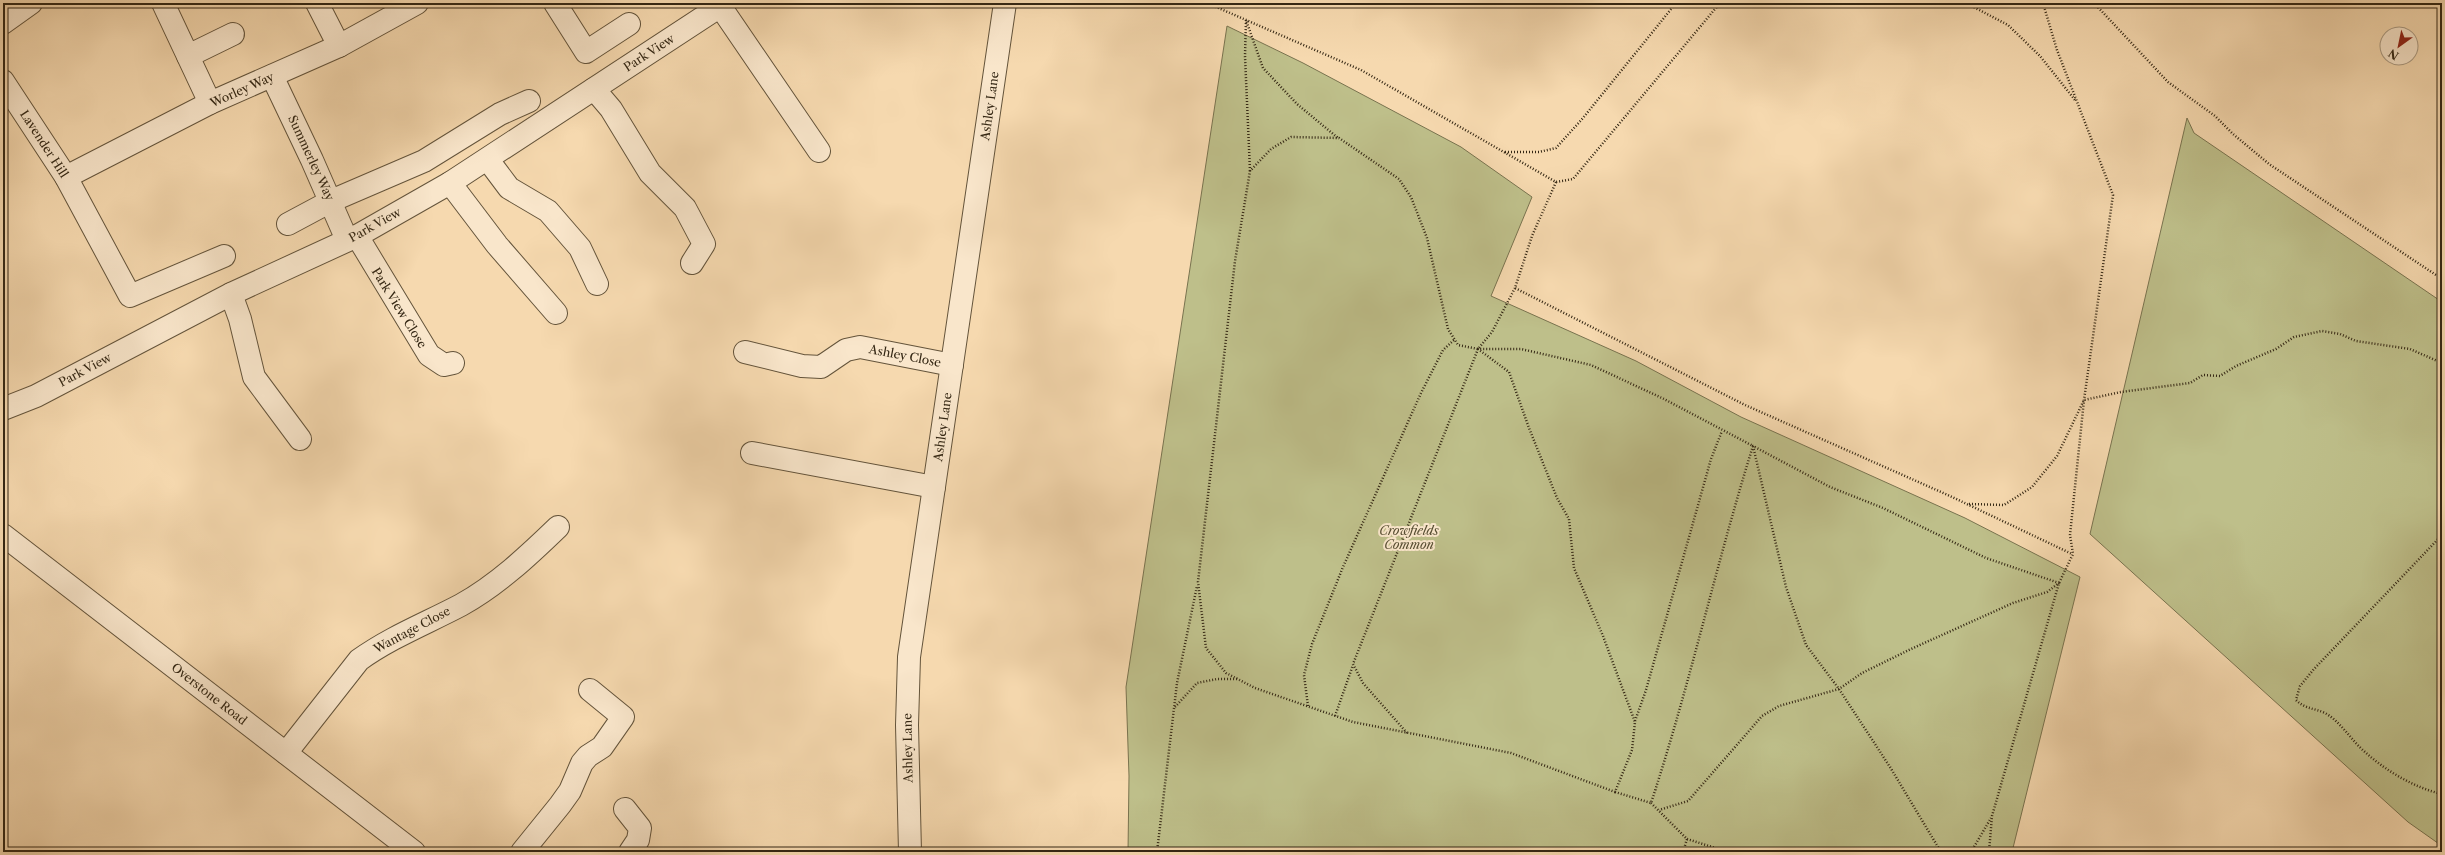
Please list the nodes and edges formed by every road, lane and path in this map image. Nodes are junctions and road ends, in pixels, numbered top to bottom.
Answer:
1 (31, 3) edge
2 (163, 3) edge
3 (317, 3) edge
4 (417, 3) edge
5 (556, 3) edge
6 (1005, 3) edge
7 (1207, 3) edge
8 (1676, 3) edge
9 (1720, 3) edge
10 (1966, 3) edge
11 (2043, 3) edge
12 (2094, 3) edge
13 (723, 5) edge
14 (1246, 20) junction
15 (3, 23) edge
16 (629, 24) dead end
17 (233, 34) dead end
18 (339, 46) junction
19 (188, 56) junction
20 (272, 76) junction
21 (3, 82) edge
22 (594, 89) junction
23 (529, 102) dead end
24 (2077, 102) junction
25 (210, 103) junction
26 (1339, 138) junction
27 (819, 151) dead end
28 (1504, 152) junction
29 (488, 160) junction
30 (1250, 171) junction
31 (66, 177) junction
32 (1556, 182) junction
33 (450, 183) junction
34 (330, 201) junction
35 (288, 224) dead end
36 (352, 238) junction
37 (224, 256) dead end
38 (692, 263) dead end
39 (2442, 279) edge
40 (597, 284) dead end
41 (1515, 288) junction
42 (231, 294) junction
43 (556, 313) dead end
44 (1455, 339) junction
45 (1478, 348) junction
46 (745, 352) dead end
47 (453, 363) dead end
48 (2442, 363) edge
49 (952, 365) junction
50 (2084, 400) junction
51 (3, 409) edge
52 (1722, 431) junction
53 (300, 439) dead end
54 (1752, 446) junction
55 (752, 453) dead end
56 (934, 488) junction
57 (1966, 504) junction
58 (558, 527) dead end
59 (3, 535) edge
60 (2442, 535) edge
61 (2073, 554) junction
62 (1198, 582) junction
63 (2059, 584) junction
64 (1353, 664) junction
65 (1239, 679) junction
66 (1838, 689) junction
67 (590, 690) dead end
68 (1308, 706) junction
69 (1175, 707) junction
70 (1335, 716) junction
71 (1634, 722) junction
72 (1407, 733) junction
73 (2442, 739) edge
74 (286, 753) junction
75 (2442, 778) edge
76 (1616, 792) junction
77 (2442, 794) edge
78 (1651, 802) junction
79 (625, 808) dead end
80 (1658, 810) junction
81 (1992, 816) junction
82 (1687, 839) junction
83 (414, 852) edge
84 (522, 852) edge
85 (630, 852) edge
86 (910, 852) edge
87 (1157, 852) edge
88 (1683, 852) edge
89 (1728, 852) edge
90 (1941, 852) edge
91 (1971, 852) edge
92 (1989, 852) edge

1 - 15 street
2 - 19 street
3 - 18 street
4 - 18 street, Worley Way
5 - 16 street
6 - 49 street, Ashley Lane
7 - 14 path
8 - 28 path
9 - 32 path
10 - 24 path
11 - 24 path
12 - 39 path
13 - 22 street, Park View
13 - 27 street
14 - 26 path
14 - 28 path
14 - 30 path
17 - 19 street
18 - 20 street, Worley Way
19 - 25 street
20 - 25 street, Worley Way
20 - 34 street, Summerley Way
21 - 31 street, Lavender Hill
22 - 29 street, Park View
22 - 38 street
23 - 34 street
24 - 50 path
25 - 31 street, Worley Way
26 - 30 path
26 - 44 path
28 - 32 path
29 - 33 street, Park View
29 - 40 street
30 - 62 path
31 - 37 street, Lavender Hill
32 - 41 path
33 - 36 street, Park View
33 - 43 street
34 - 35 street
34 - 36 street, Summerley Way
36 - 42 street, Park View
36 - 47 street, Park View Close
41 - 45 path
41 - 57 path
42 - 51 street, Park View
42 - 53 street
44 - 45 path
44 - 68 path
45 - 52 path
45 - 64 path
45 - 71 path
46 - 49 street, Ashley Close
48 - 50 path
49 - 56 street, Ashley Lane
50 - 57 path
50 - 61 path
52 - 54 path
52 - 71 path
54 - 63 path
54 - 66 path
54 - 78 path
55 - 56 street
56 - 86 street, Ashley Lane
57 - 61 path
58 - 74 street, Wantage Close
59 - 74 street, Overstone Road
60 - 77 path
61 - 63 path
62 - 65 path
62 - 69 path
63 - 66 path
63 - 81 path
64 - 70 path
64 - 72 path
65 - 68 path
65 - 69 path
66 - 80 path
66 - 90 path
67 - 84 street
68 - 70 path
69 - 87 path
70 - 72 path
71 - 76 path
72 - 76 path
73 - 75 path
74 - 83 street, Overstone Road
76 - 78 path
78 - 80 path
79 - 85 street
80 - 82 path
81 - 91 path
81 - 92 path
82 - 88 path
82 - 89 path

